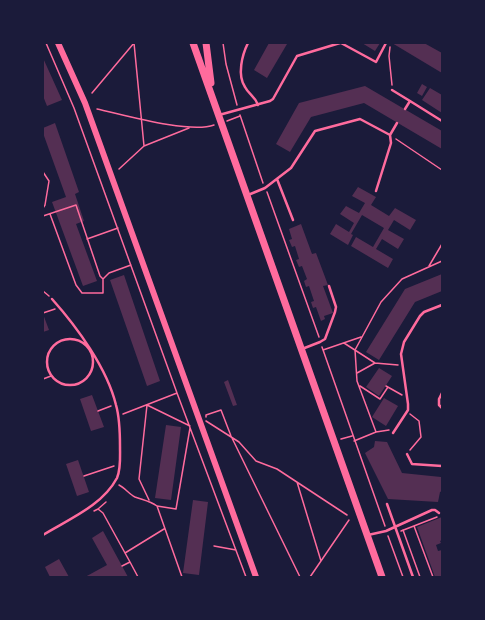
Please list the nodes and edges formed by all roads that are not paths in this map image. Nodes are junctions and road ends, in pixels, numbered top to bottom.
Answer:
1 (58, 43) edge
2 (193, 43) edge
3 (206, 43) edge
4 (248, 43) edge
5 (340, 43) edge
6 (386, 43) edge
7 (392, 90) road end
8 (410, 101) junction
9 (214, 103) junction
10 (258, 105) junction
11 (405, 109) dead end
12 (218, 115) junction
13 (442, 121) edge
14 (397, 123) dead end
15 (390, 135) junction
16 (277, 179) junction
17 (376, 191) dead end
18 (247, 195) junction
19 (293, 220) dead end
20 (329, 286) dead end
21 (52, 299) road end
22 (442, 305) edge
23 (90, 349) junction
24 (301, 349) junction
25 (442, 393) edge
26 (442, 408) edge
27 (393, 433) road end
28 (407, 454) road end
29 (442, 466) edge
30 (387, 504) dead end
31 (439, 513) dead end
32 (395, 527) junction
33 (43, 535) edge
34 (368, 535) junction
35 (254, 576) edge
36 (382, 577) edge
37 (413, 577) edge

1 - 35 street
2 - 9 main road
3 - 9 main road
4 - 10 lane
5 - 6 lane
5 - 10 lane
7 - 8 lane
8 - 11 lane
8 - 13 lane
9 - 12 main road
10 - 12 lane
12 - 18 main road
14 - 15 lane
15 - 16 lane
15 - 17 lane
16 - 18 lane
16 - 19 lane
18 - 24 main road
20 - 24 lane
21 - 23 lane
22 - 27 lane
23 - 23 lane
23 - 33 lane
24 - 34 main road
25 - 26 lane
28 - 29 lane
30 - 32 lane
31 - 32 lane
32 - 34 lane
32 - 37 lane
34 - 36 main road

